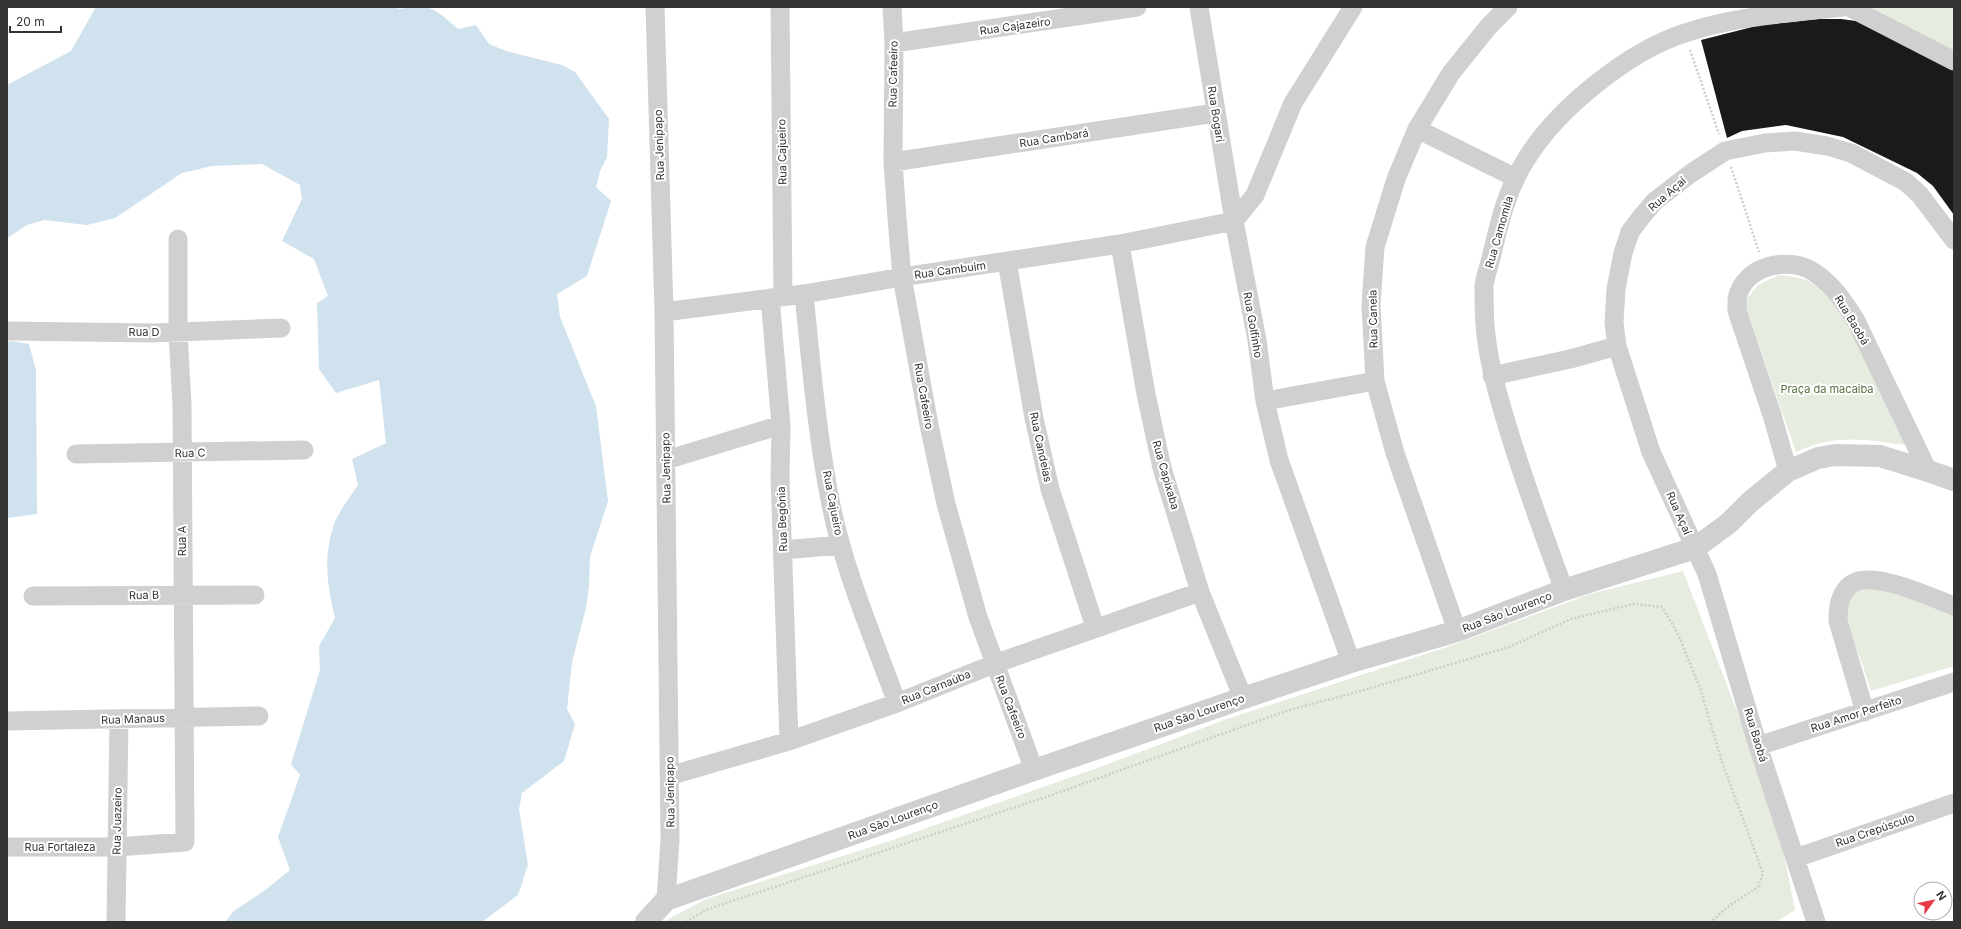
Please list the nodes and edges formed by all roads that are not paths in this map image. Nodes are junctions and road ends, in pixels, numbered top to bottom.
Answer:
1 (655, 7) edge
2 (780, 7) edge
3 (892, 7) edge
4 (1137, 7) edge
5 (1199, 7) edge
6 (1353, 7) edge
7 (1508, 7) edge
8 (1842, 7) edge
9 (1849, 7) edge
10 (1823, 8) edge
11 (894, 43) junction
12 (1954, 61) edge
13 (1215, 113) junction
14 (1417, 129) junction
15 (893, 162) junction
16 (1516, 178) junction
17 (1234, 221) junction
18 (178, 239) dead end
19 (1954, 240) edge
20 (1120, 244) junction
21 (1007, 261) junction
22 (902, 277) junction
23 (804, 294) junction
24 (776, 297) junction
25 (664, 312) junction
26 (280, 328) dead end
27 (7, 331) edge
28 (178, 332) junction
29 (1617, 346) junction
30 (1492, 376) junction
31 (1375, 381) junction
32 (1265, 400) junction
33 (781, 425) junction
34 (304, 450) dead end
35 (76, 454) dead end
36 (182, 454) junction
37 (666, 460) junction
38 (1788, 471) junction
39 (1928, 471) junction
40 (1954, 480) edge
41 (841, 544) junction
42 (1695, 548) junction
43 (783, 550) junction
44 (1564, 590) junction
45 (1200, 592) junction
46 (182, 594) junction
47 (256, 595) dead end
48 (34, 596) dead end
49 (1954, 606) edge
50 (1095, 627) junction
51 (1457, 631) junction
52 (1350, 662) junction
53 (994, 664) junction
54 (1954, 682) edge
55 (1243, 698) junction
56 (897, 703) junction
57 (1865, 712) junction
58 (259, 716) dead end
59 (185, 717) junction
60 (119, 719) junction
61 (7, 721) edge
62 (789, 741) junction
63 (1758, 746) junction
64 (1034, 770) junction
65 (669, 776) junction
66 (1954, 802) edge
67 (185, 842) joint
68 (116, 846) junction
69 (7, 847) edge
70 (1796, 858) junction
71 (666, 900) junction
72 (116, 922) edge
73 (646, 922) edge
74 (1816, 922) edge

1 - 25 street, Rua Jenipapo
2 - 24 street, Rua Cajueiro
3 - 11 street, Rua Cafeeiro
4 - 11 street, Rua Cajazeiro
5 - 13 street, Rua Bogari
6 - 17 street
7 - 14 street, Rua Canela
8 - 10 street, Rua Camomila
9 - 12 street
10 - 16 street, Rua Camomila
11 - 15 street, Rua Cafeeiro
13 - 15 street, Rua Cambará
13 - 17 street, Rua Bogari
14 - 16 street
14 - 31 street, Rua Canela
15 - 22 street, Rua Cafeeiro
16 - 30 street, Rua Camomila
17 - 20 street, Rua Cambuim
17 - 32 street, Rua Golfinho
18 - 28 street, Rua A
19 - 29 street, Rua Açaí
20 - 21 street, Rua Cambuim
20 - 45 street, Rua Capixaba
21 - 22 street, Rua Cambuim
21 - 50 street, Rua Candeias
22 - 23 street, Rua Cambuim
22 - 53 street, Rua Cafeeiro
23 - 24 street, Rua Cambuim
23 - 41 street, Rua Cajueiro
24 - 25 street, Rua Cambuim
24 - 33 street, Rua Begônia
25 - 37 street, Rua Jenipapo
26 - 28 street, Rua D
27 - 28 street, Rua D
28 - 36 street, Rua A
29 - 30 street
29 - 42 street, Rua Açaí
30 - 44 street, Rua Camomila
31 - 32 street
31 - 51 street, Rua Canela
32 - 52 street, Rua Golfinho
33 - 37 street
33 - 43 street, Rua Begônia
34 - 36 street, Rua C
35 - 36 street, Rua C
36 - 46 street, Rua A
37 - 65 street, Rua Jenipapo
38 - 39 street
38 - 39 street, Rua Baobá
38 - 42 street, Rua São Lourenço
39 - 40 street
41 - 43 street
41 - 56 street, Rua Cajueiro
42 - 44 street, Rua São Lourenço
42 - 63 street, Rua Baobá
43 - 62 street, Rua Begônia
44 - 51 street, Rua São Lourenço
45 - 50 street, Rua Carnaúba
45 - 55 street, Rua Capixaba
46 - 47 street, Rua B
46 - 48 street, Rua B
46 - 59 street, Rua A
49 - 57 street
50 - 53 street, Rua Carnaúba
51 - 52 street, Rua São Lourenço
52 - 55 street, Rua São Lourenço
53 - 56 street, Rua Carnaúba
53 - 64 street, Rua Cafeeiro
54 - 57 street, Rua Amor Perfeito
55 - 64 street, Rua São Lourenço
56 - 62 street, Rua Carnaúba
57 - 63 street, Rua Amor Perfeito
58 - 59 street, Rua Manaus
59 - 60 street, Rua Manaus
59 - 67 street, Rua A
60 - 61 street, Rua Manaus
60 - 68 street, Rua Juazeiro
62 - 65 street, Rua Carnaúba
63 - 70 street, Rua Baobá
64 - 71 street, Rua São Lourenço
65 - 71 street, Rua Jenipapo
66 - 70 street, Rua Crepúsculo
67 - 68 street, Rua Fortaleza
68 - 69 street, Rua Fortaleza
68 - 72 street, Rua Juazeiro
70 - 74 street, Rua Baobá
71 - 73 street

